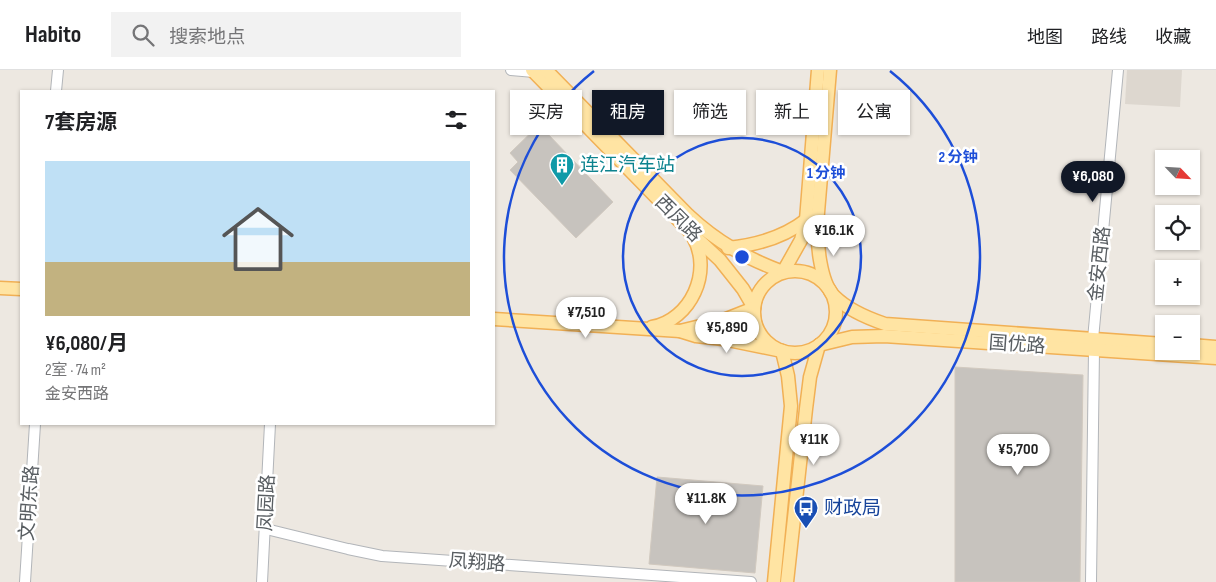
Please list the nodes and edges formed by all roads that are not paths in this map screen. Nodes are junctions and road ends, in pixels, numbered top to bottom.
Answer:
1 (58, 70) edge
2 (511, 70) edge
3 (818, 70) edge
4 (830, 70) edge
5 (1118, 70) edge
6 (537, 71) edge
7 (56, 90) edge
8 (806, 220) junction
9 (691, 233) junction
10 (728, 248) junction
11 (784, 272) junction
12 (0, 288) edge
13 (20, 289) edge
14 (832, 295) junction
15 (754, 308) junction
16 (495, 319) edge
17 (642, 329) junction
18 (680, 331) junction
19 (1155, 344) edge
20 (1093, 345) junction
21 (818, 346) junction
22 (1200, 346) edge
23 (1216, 347) edge
24 (782, 350) junction
25 (1216, 358) edge
26 (35, 425) edge
27 (270, 425) edge
28 (266, 529) junction
29 (25, 582) edge
30 (262, 582) edge
31 (752, 582) edge
32 (774, 582) edge
33 (787, 582) edge
34 (1091, 582) edge

1 - 7 street
2 - 6 street
3 - 8 main road
4 - 14 main road
5 - 20 street, 金安西路
6 - 9 main road, 西凤路
6 - 10 main road, 西凤路
8 - 10 main road
8 - 11 main road
9 - 15 main road, 西凤路
9 - 17 main road
10 - 11 main road, 西凤路
11 - 14 main road
11 - 15 main road
12 - 13 main road
14 - 20 main road, 国优路
14 - 21 main road
15 - 18 main road
15 - 24 main road
16 - 17 main road
17 - 18 main road
18 - 24 main road
19 - 20 main road, 国优路
20 - 21 main road, 国优路
20 - 25 main road, 国优路
20 - 34 street, 金安西路
21 - 24 main road
21 - 33 main road
22 - 23 main road
24 - 32 main road
26 - 29 street, 文明东路
27 - 28 street, 凤园路
28 - 30 street, 凤园路
28 - 31 street, 凤翔路

